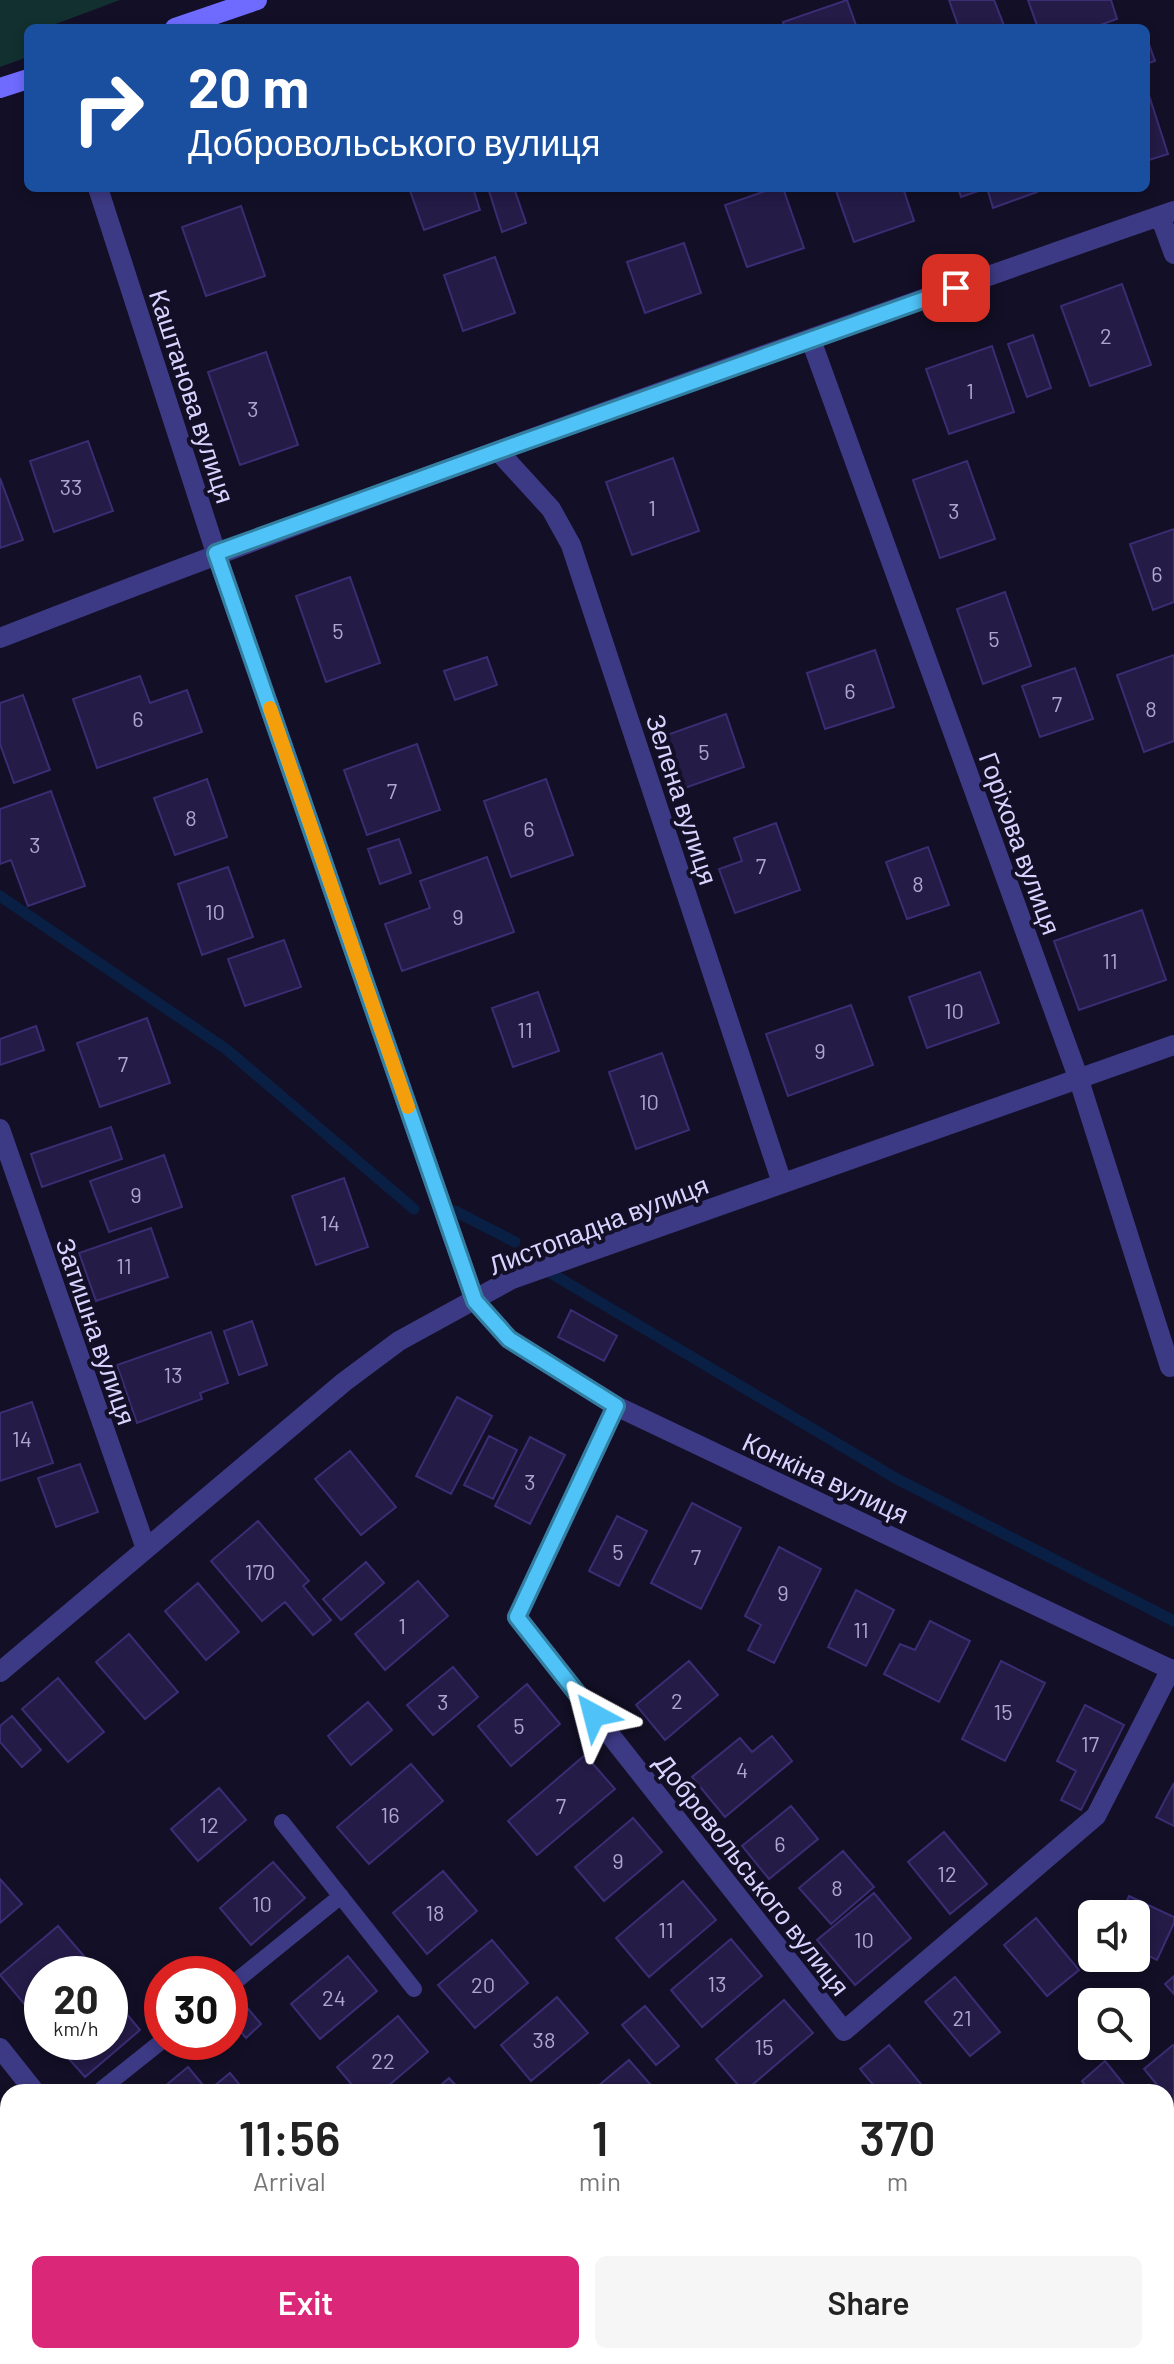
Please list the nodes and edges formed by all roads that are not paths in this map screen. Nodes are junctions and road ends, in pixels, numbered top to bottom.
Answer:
1 (257, 0) edge
2 (187, 24) edge
3 (24, 80) edge
4 (0, 88) edge
5 (99, 192) edge
6 (1167, 214) edge
7 (1174, 254) edge
8 (811, 340) junction
9 (498, 451) junction
10 (216, 553) junction
11 (0, 638) edge
12 (1174, 1045) edge
13 (1078, 1077) junction
14 (0, 1129) edge
15 (782, 1183) junction
16 (475, 1301) junction
17 (1170, 1367) dead end
18 (616, 1406) junction
19 (146, 1549) junction
20 (1172, 1670) edge
21 (0, 1672) edge
22 (282, 1822) dead end
23 (341, 1896) junction
24 (248, 1971) edge
25 (414, 1989) dead end
26 (0, 2048) edge
27 (144, 2055) edge
28 (29, 2084) edge
29 (108, 2084) edge

1 - 2 street
3 - 4 street
5 - 10 street, Каштанова вулиця
6 - 7 street
6 - 8 street
8 - 9 street
8 - 13 street, Горіхова вулиця
9 - 10 street
9 - 15 street, Зелена вулиця
10 - 11 street
10 - 16 street, Каштанова вулиця
12 - 13 street, Листопадна вулиця
13 - 15 street, Листопадна вулиця
13 - 17 street, Горіхова вулиця
14 - 19 street, Затишна вулиця
15 - 16 street, Листопадна вулиця
16 - 18 street, Конкіна вулиця
16 - 19 street, Листопадна вулиця
18 - 20 street, Конкіна вулиця
18 - 20 street, Добровольського вулиця
19 - 21 street, Листопадна вулиця
22 - 23 lane
23 - 24 lane
23 - 25 lane
26 - 28 street
27 - 29 lane

